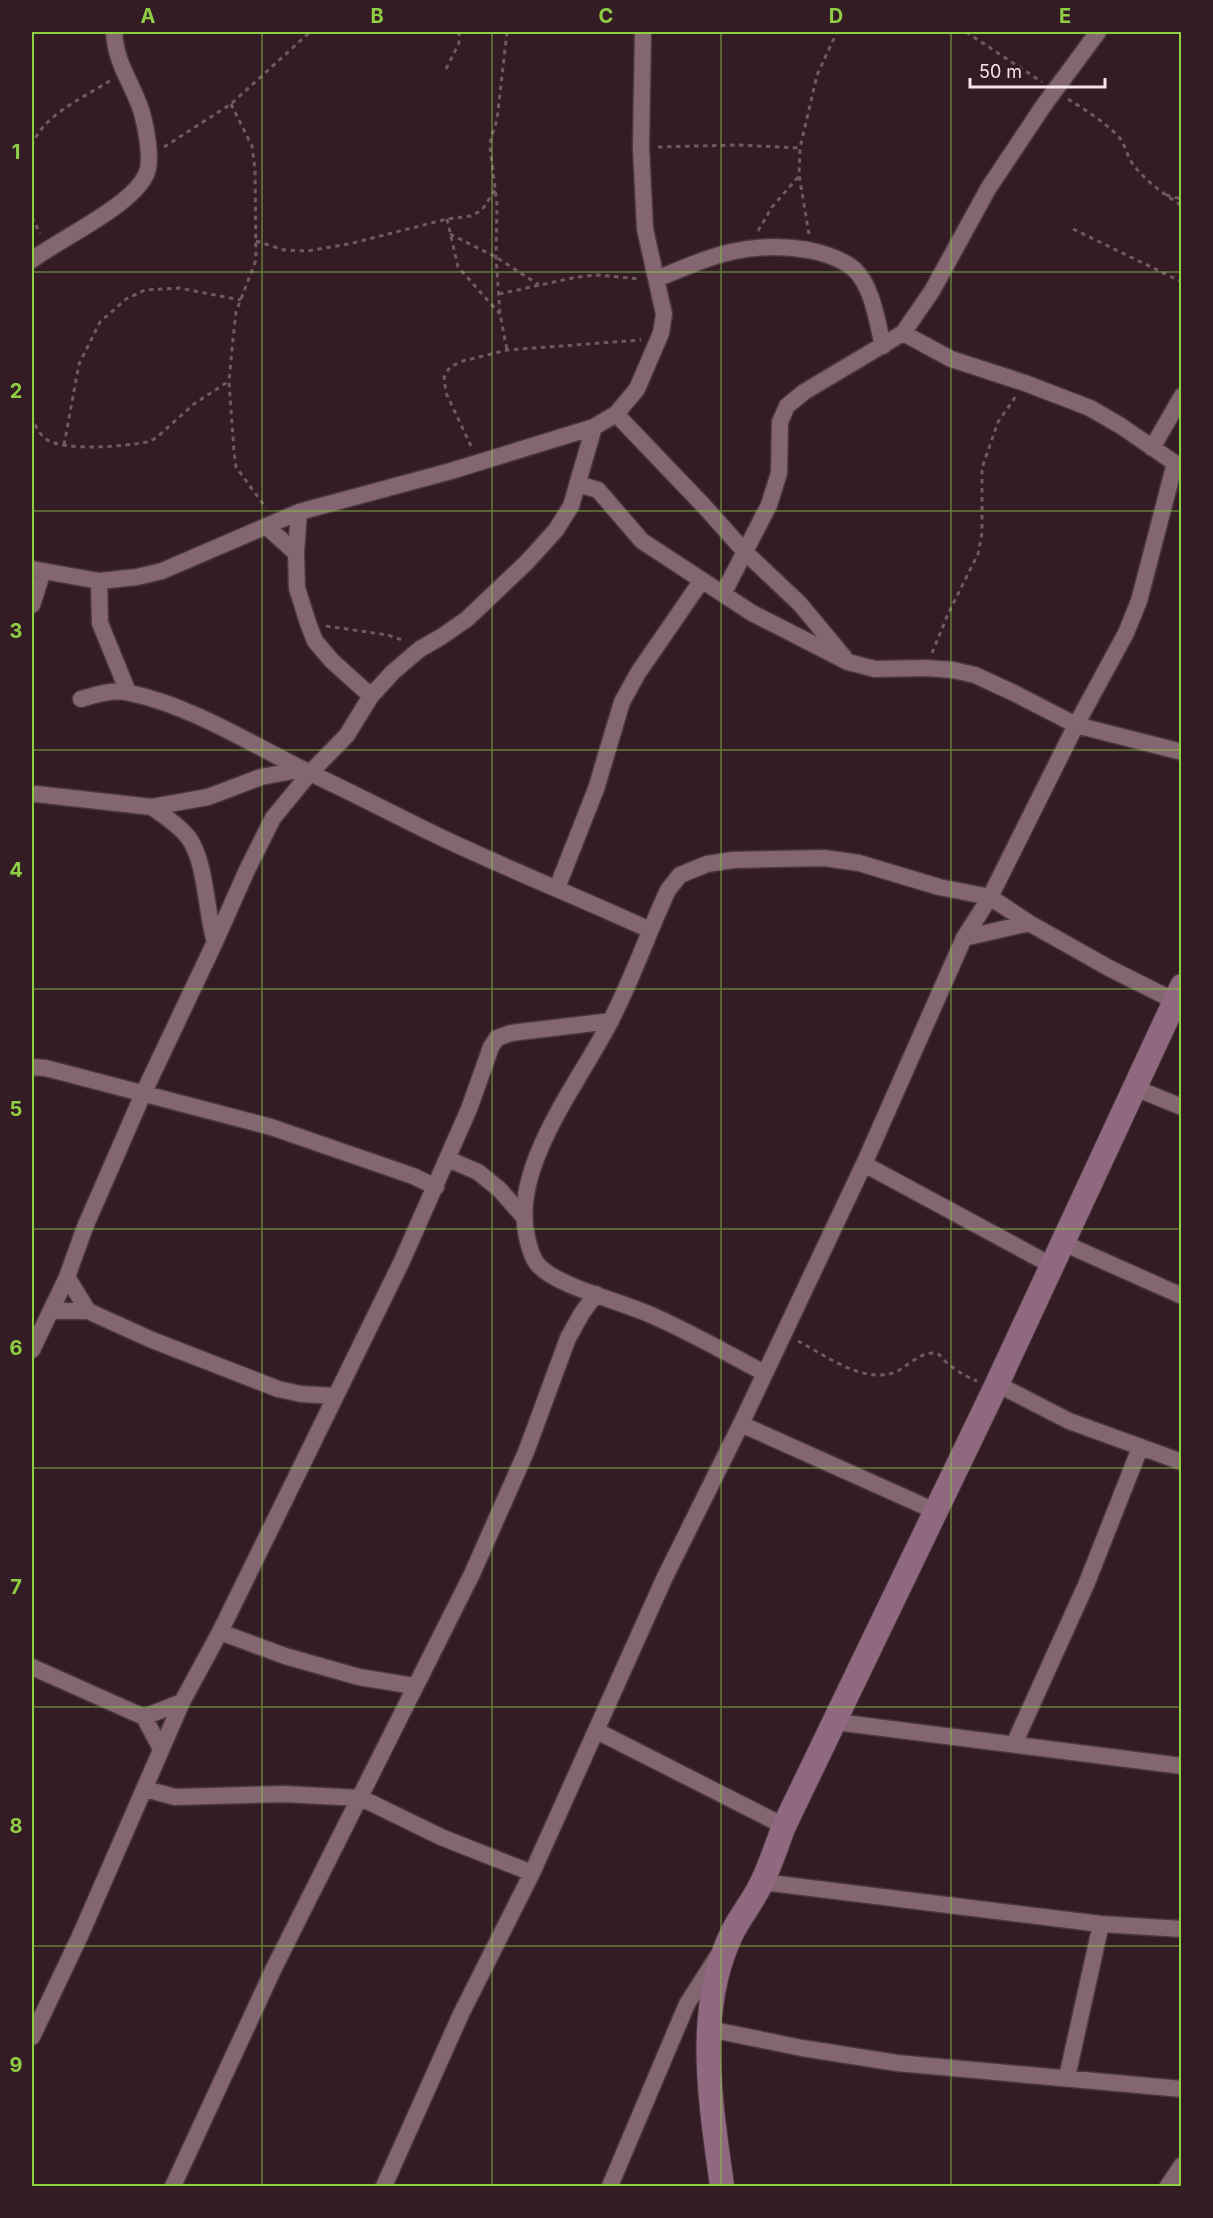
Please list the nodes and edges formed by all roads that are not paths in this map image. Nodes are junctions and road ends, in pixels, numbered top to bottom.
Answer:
1 (114, 32) edge
2 (643, 32) edge
3 (1098, 32) edge
4 (32, 260) edge
5 (657, 279) junction
6 (903, 333) junction
7 (883, 346) junction
8 (1182, 396) edge
9 (616, 414) junction
10 (594, 428) junction
11 (1152, 448) junction
12 (1178, 466) edge
13 (578, 484) junction
14 (299, 512) junction
15 (271, 524) junction
16 (745, 552) junction
17 (296, 554) junction
18 (37, 570) edge
19 (702, 580) junction
20 (99, 581) junction
21 (723, 594) junction
22 (32, 605) edge
23 (848, 662) junction
24 (128, 692) junction
25 (371, 696) junction
26 (81, 699) dead end
27 (1076, 725) junction
28 (1181, 751) edge
29 (307, 771) junction
30 (36, 794) dead end
31 (152, 807) junction
32 (558, 888) junction
33 (990, 897) junction
34 (1029, 923) junction
35 (650, 930) junction
36 (964, 938) junction
37 (215, 942) junction
38 (1178, 993) edge
39 (611, 1021) junction
40 (32, 1067) edge
41 (1135, 1088) junction
42 (144, 1094) junction
43 (1182, 1107) edge
44 (448, 1159) junction
45 (864, 1164) junction
46 (436, 1187) junction
47 (523, 1216) junction
48 (1061, 1242) junction
49 (1051, 1265) junction
50 (67, 1277) junction
51 (596, 1294) junction
52 (1182, 1296) edge
53 (88, 1311) junction
54 (43, 1316) edge
55 (32, 1350) edge
56 (764, 1373) junction
57 (996, 1387) junction
58 (335, 1396) junction
59 (741, 1424) junction
60 (1140, 1448) junction
61 (1182, 1462) edge
62 (935, 1511) junction
63 (220, 1632) junction
64 (32, 1667) edge
65 (414, 1686) junction
66 (182, 1702) junction
67 (144, 1717) junction
68 (836, 1722) junction
69 (597, 1731) junction
70 (1014, 1743) junction
71 (160, 1747) junction
72 (1182, 1766) edge
73 (146, 1789) junction
74 (361, 1798) junction
75 (784, 1826) junction
76 (532, 1873) junction
77 (762, 1882) junction
78 (1101, 1924) junction
79 (1182, 1929) edge
80 (732, 1934) junction
81 (709, 2029) junction
82 (32, 2037) edge
83 (1067, 2077) junction
84 (1179, 2093) edge
85 (1182, 2165) edge
86 (173, 2187) edge
87 (384, 2187) edge
88 (610, 2187) edge
89 (722, 2187) edge
90 (1168, 2187) edge

1 - 4 street
2 - 5 street
3 - 6 street
5 - 7 street
5 - 9 street
6 - 7 street
6 - 11 street
7 - 16 street
8 - 11 street
9 - 10 street
9 - 16 street
10 - 13 street
10 - 14 street
11 - 12 street
12 - 27 street
13 - 19 street
13 - 25 street
14 - 15 street
14 - 17 street
15 - 17 street
15 - 20 street
16 - 21 street
16 - 23 street
17 - 25 street
18 - 20 street
18 - 22 street
19 - 21 street
19 - 32 street
20 - 24 street
21 - 23 street
23 - 27 street
24 - 26 street
24 - 29 street
25 - 29 street
27 - 28 street
27 - 33 street
29 - 31 street
29 - 32 street
29 - 37 street
30 - 31 street
31 - 37 street
32 - 35 street
33 - 34 street
33 - 35 street
33 - 36 street
34 - 36 street
34 - 38 street
35 - 39 street
36 - 45 street
37 - 42 street
38 - 41 street
39 - 44 street
39 - 47 street
40 - 42 street
41 - 43 street
41 - 48 street
42 - 46 street
42 - 50 street
44 - 46 street
44 - 47 street
45 - 49 street
45 - 56 street
46 - 58 street
47 - 51 street
48 - 49 street
48 - 52 street
49 - 57 street
50 - 53 street
50 - 54 street
51 - 56 street
51 - 65 street
53 - 54 street
53 - 58 street
54 - 55 street
56 - 59 street
57 - 60 street
57 - 62 street
58 - 63 street
59 - 62 street
59 - 69 street
60 - 61 street
60 - 70 street
62 - 68 street
63 - 65 street
63 - 66 street
64 - 67 street
65 - 74 street
66 - 67 street
66 - 71 street
67 - 71 street
68 - 70 street
68 - 75 street
69 - 75 street
69 - 76 street
70 - 72 street
71 - 73 street
73 - 74 street
73 - 82 street
74 - 76 street
74 - 86 street
75 - 77 street
76 - 87 street
77 - 78 street
77 - 80 street
78 - 79 street
78 - 83 street
80 - 81 street
80 - 88 street
81 - 83 street
81 - 89 street
83 - 84 street
85 - 90 street

